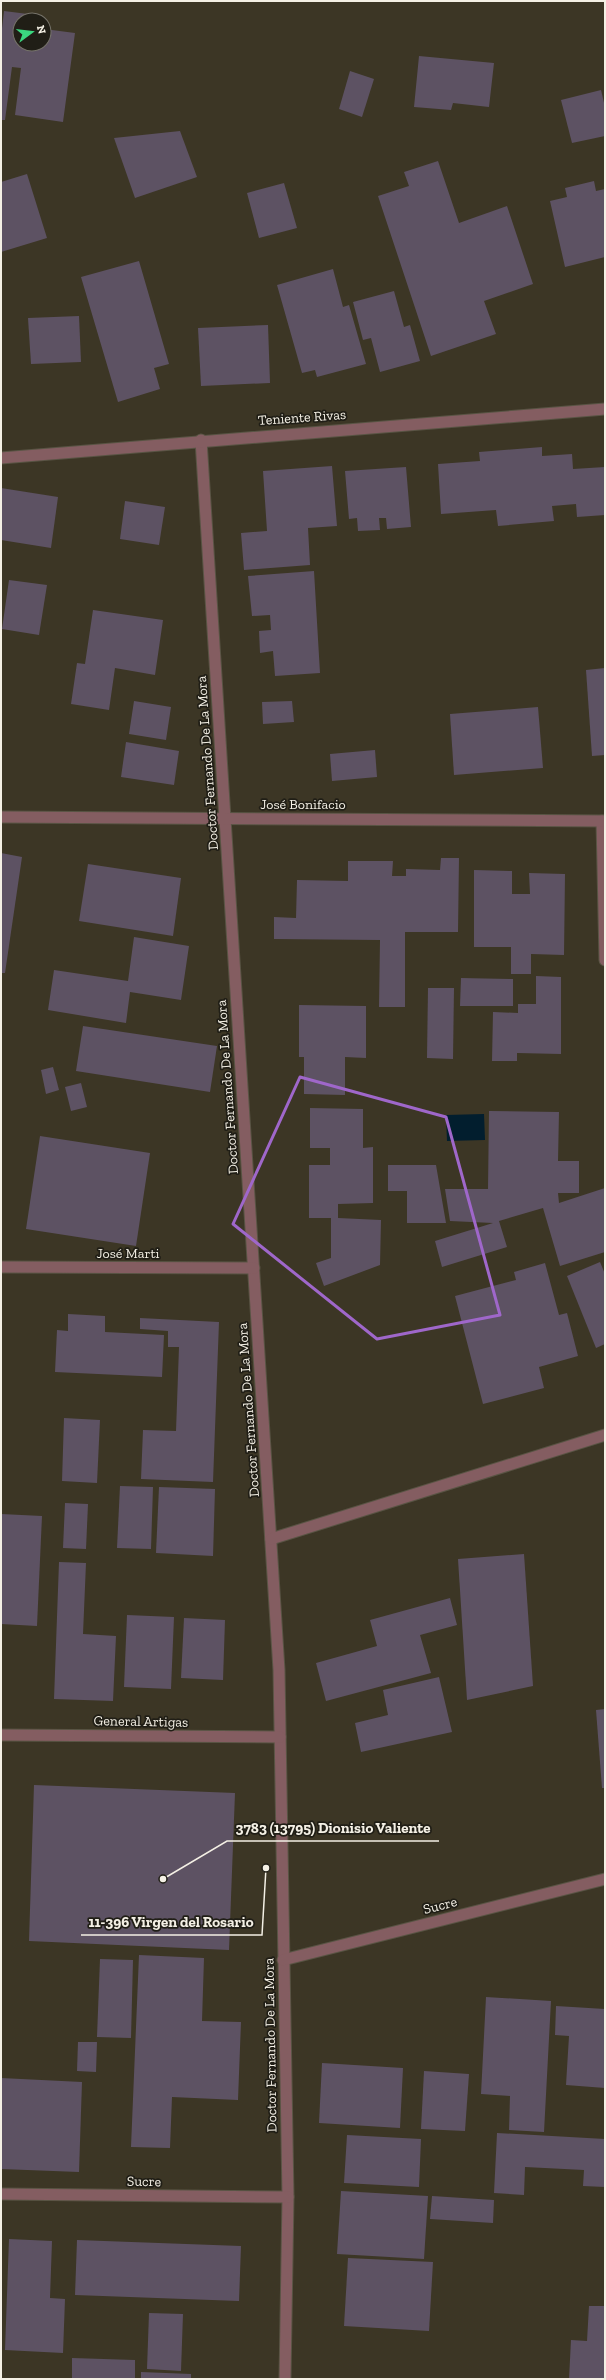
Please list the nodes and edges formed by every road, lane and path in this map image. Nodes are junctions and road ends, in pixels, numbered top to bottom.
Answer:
1 (605, 409) edge
2 (202, 440) junction
3 (1, 458) edge
4 (1, 817) edge
5 (225, 818) junction
6 (603, 821) edge
7 (605, 960) edge
8 (1, 1267) edge
9 (254, 1268) junction
10 (605, 1435) edge
11 (271, 1539) junction
12 (1, 1734) edge
13 (280, 1737) junction
14 (605, 1879) edge
15 (283, 1960) junction
16 (1, 2194) edge
17 (288, 2197) junction
18 (285, 2379) edge

1 - 2 street, Teniente Rivas
2 - 3 street, Teniente Rivas
2 - 5 street, Doctor Fernando De La Mora
4 - 5 street, José Bonifacio
5 - 6 street, José Bonifacio
5 - 9 street, Doctor Fernando De La Mora
6 - 7 street
8 - 9 street, José Marti
9 - 11 street, Doctor Fernando De La Mora
10 - 11 street
11 - 13 street, Doctor Fernando De La Mora
12 - 13 street, General Artigas
13 - 15 street, Doctor Fernando De La Mora
14 - 15 street, Sucre
15 - 17 street, Doctor Fernando De La Mora
16 - 17 street, Sucre
17 - 18 street, Doctor Fernando De La Mora

